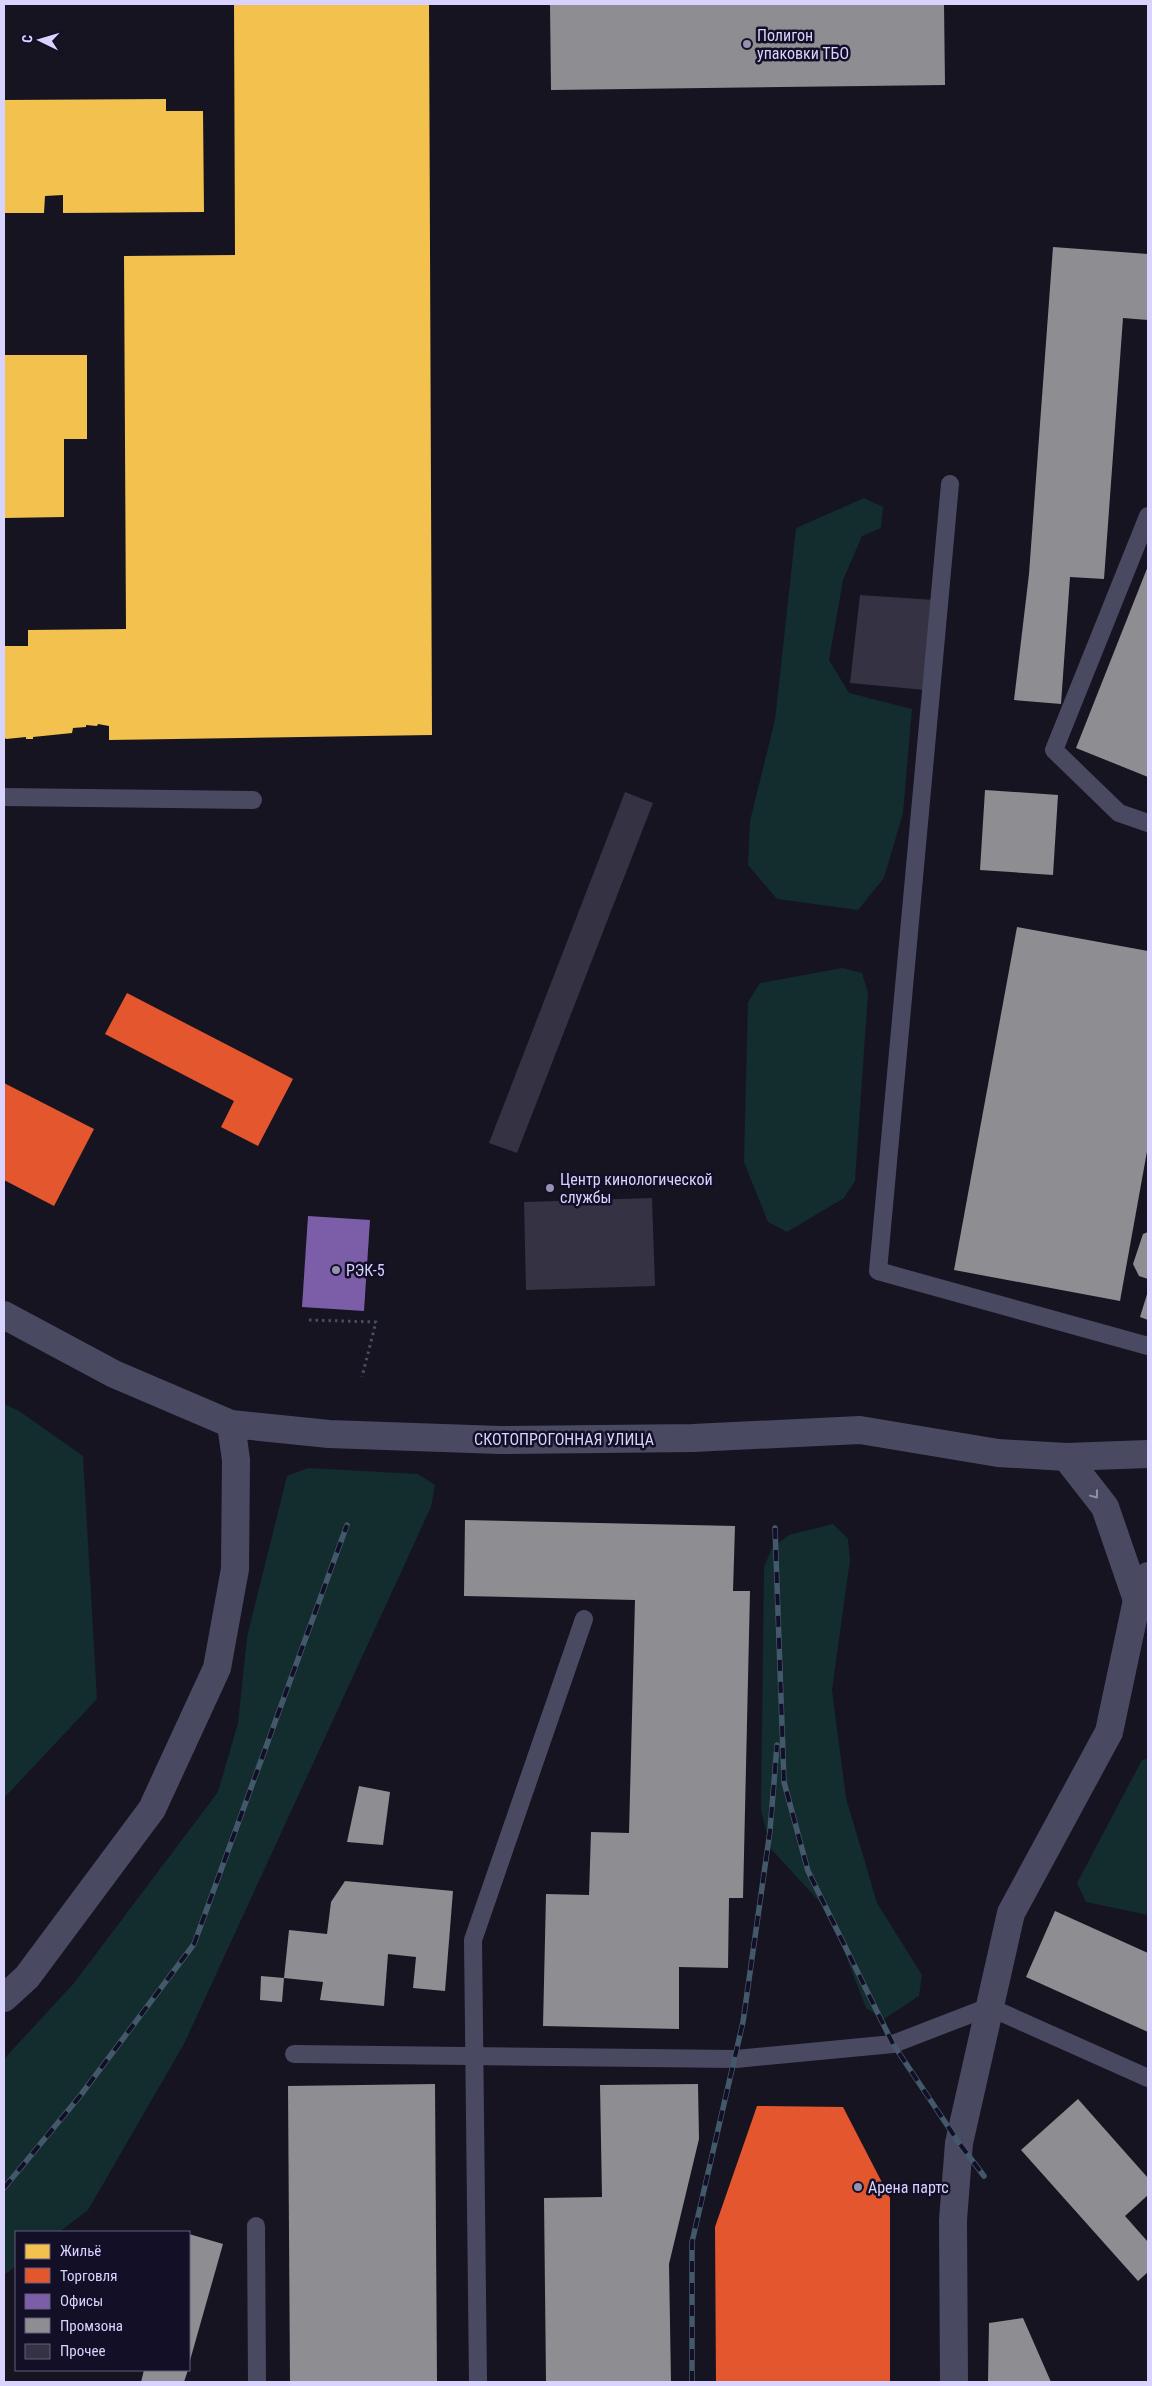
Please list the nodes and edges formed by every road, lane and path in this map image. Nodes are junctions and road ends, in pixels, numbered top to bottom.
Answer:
1 (950, 484) dead end
2 (1148, 516) edge
3 (4, 797) edge
4 (253, 800) dead end
5 (1148, 823) edge
6 (4, 1315) edge
7 (309, 1320) dead end
8 (1148, 1346) edge
9 (362, 1377) dead end
10 (231, 1424) junction
11 (1148, 1454) edge
12 (1066, 1457) junction
13 (1142, 1588) edge
14 (584, 1619) dead end
15 (4, 1998) edge
16 (989, 2007) junction
17 (294, 2054) dead end
18 (475, 2057) junction
19 (1148, 2078) edge
20 (256, 2226) dead end
21 (257, 2382) edge
22 (478, 2382) edge
23 (954, 2382) edge

1 - 8 lane
2 - 5 lane
3 - 4 lane
6 - 10 street, СКОТОПРОГОННАЯ УЛИЦА
7 - 9 path
10 - 12 street, СКОТОПРОГОННАЯ УЛИЦА
10 - 15 street
11 - 12 street, СКОТОПРОГОННАЯ УЛИЦА
12 -> 13 street
13 - 16 street
14 - 18 lane
16 - 18 lane
16 - 19 lane
16 - 23 street
17 - 18 lane
18 - 22 lane
20 - 21 lane

